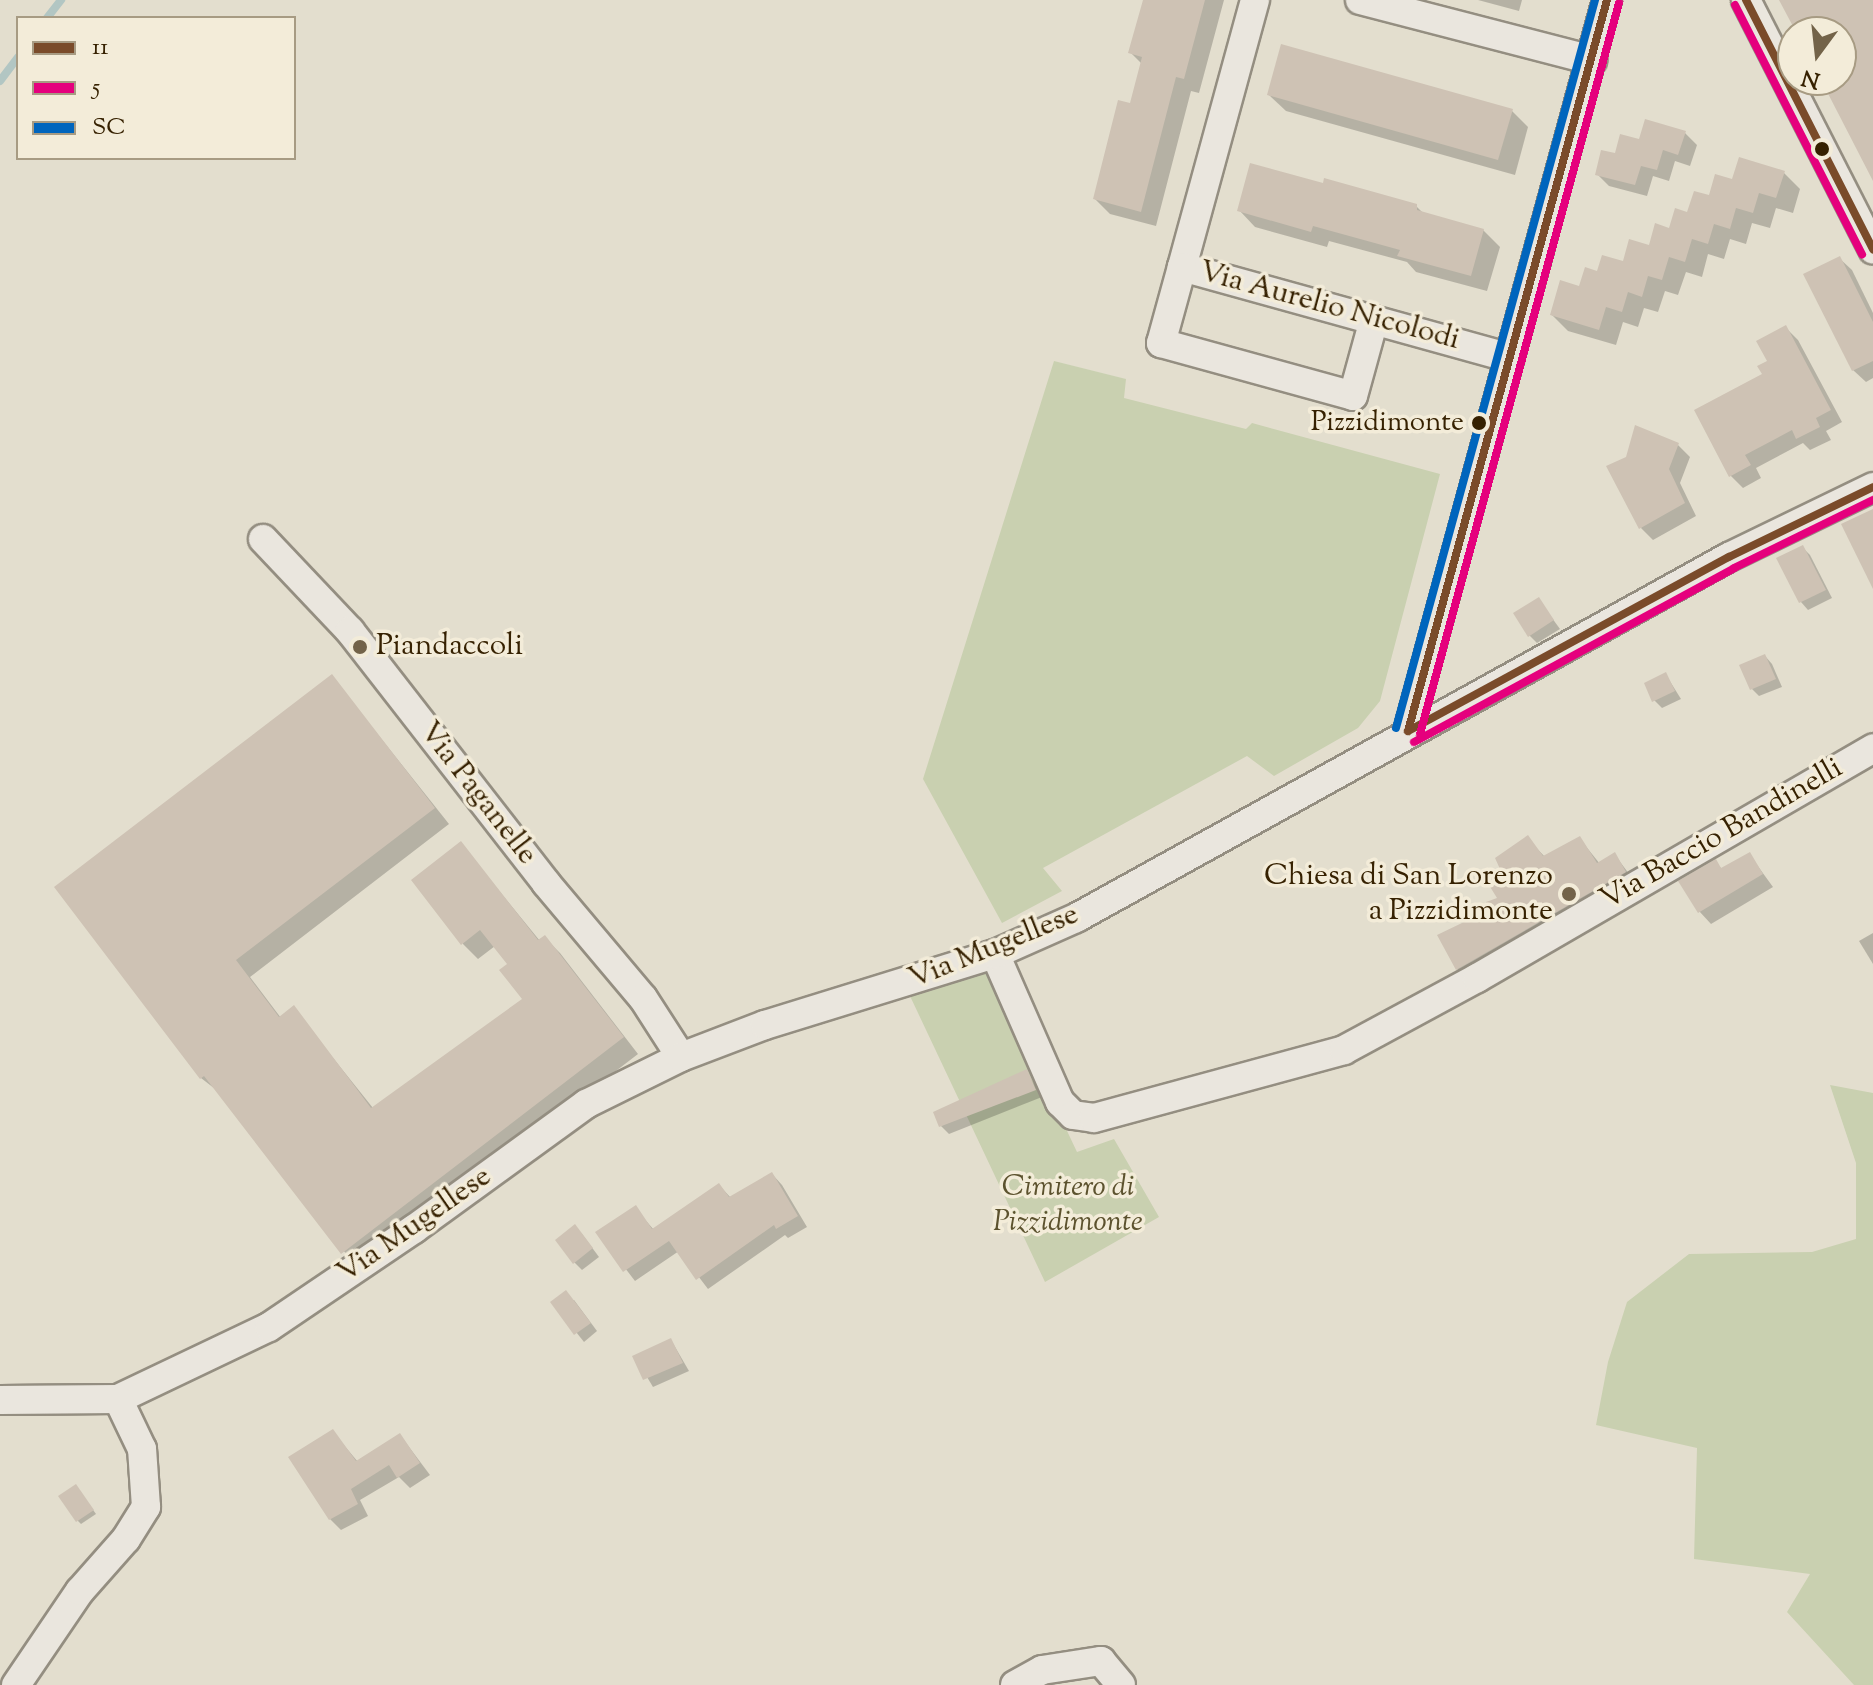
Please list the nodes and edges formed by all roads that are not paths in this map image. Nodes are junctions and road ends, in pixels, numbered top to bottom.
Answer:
1 (1255, 0) edge
2 (1360, 0) edge
3 (1607, 0) edge
4 (1746, 0) edge
5 (1592, 60) junction
6 (1873, 249) edge
7 (1182, 267) junction
8 (1374, 320) junction
9 (1510, 358) junction
10 (1873, 487) edge
11 (263, 539) dead end
12 (1408, 731) junction
13 (1873, 748) edge
14 (995, 954) junction
15 (681, 1057) junction
16 (118, 1399) junction
17 (0, 1400) edge
18 (16, 1685) edge
19 (1015, 1685) edge
20 (1121, 1685) edge

1 - 7 street, Via Aurelio Nicolodi
2 - 5 street
3 - 5 street
4 - 6 street
5 - 9 street
7 - 8 street, Via Aurelio Nicolodi
7 - 8 street
8 - 9 street, Via Aurelio Nicolodi
9 - 12 street
10 - 12 street, Via Mugellese
11 - 15 street, Via Paganelle
12 - 14 street, Via Mugellese
13 - 14 street, Via Baccio Bandinelli
14 - 15 street, Via Mugellese
15 - 16 street, Via Mugellese
16 - 17 street
16 - 18 street
19 - 20 street

